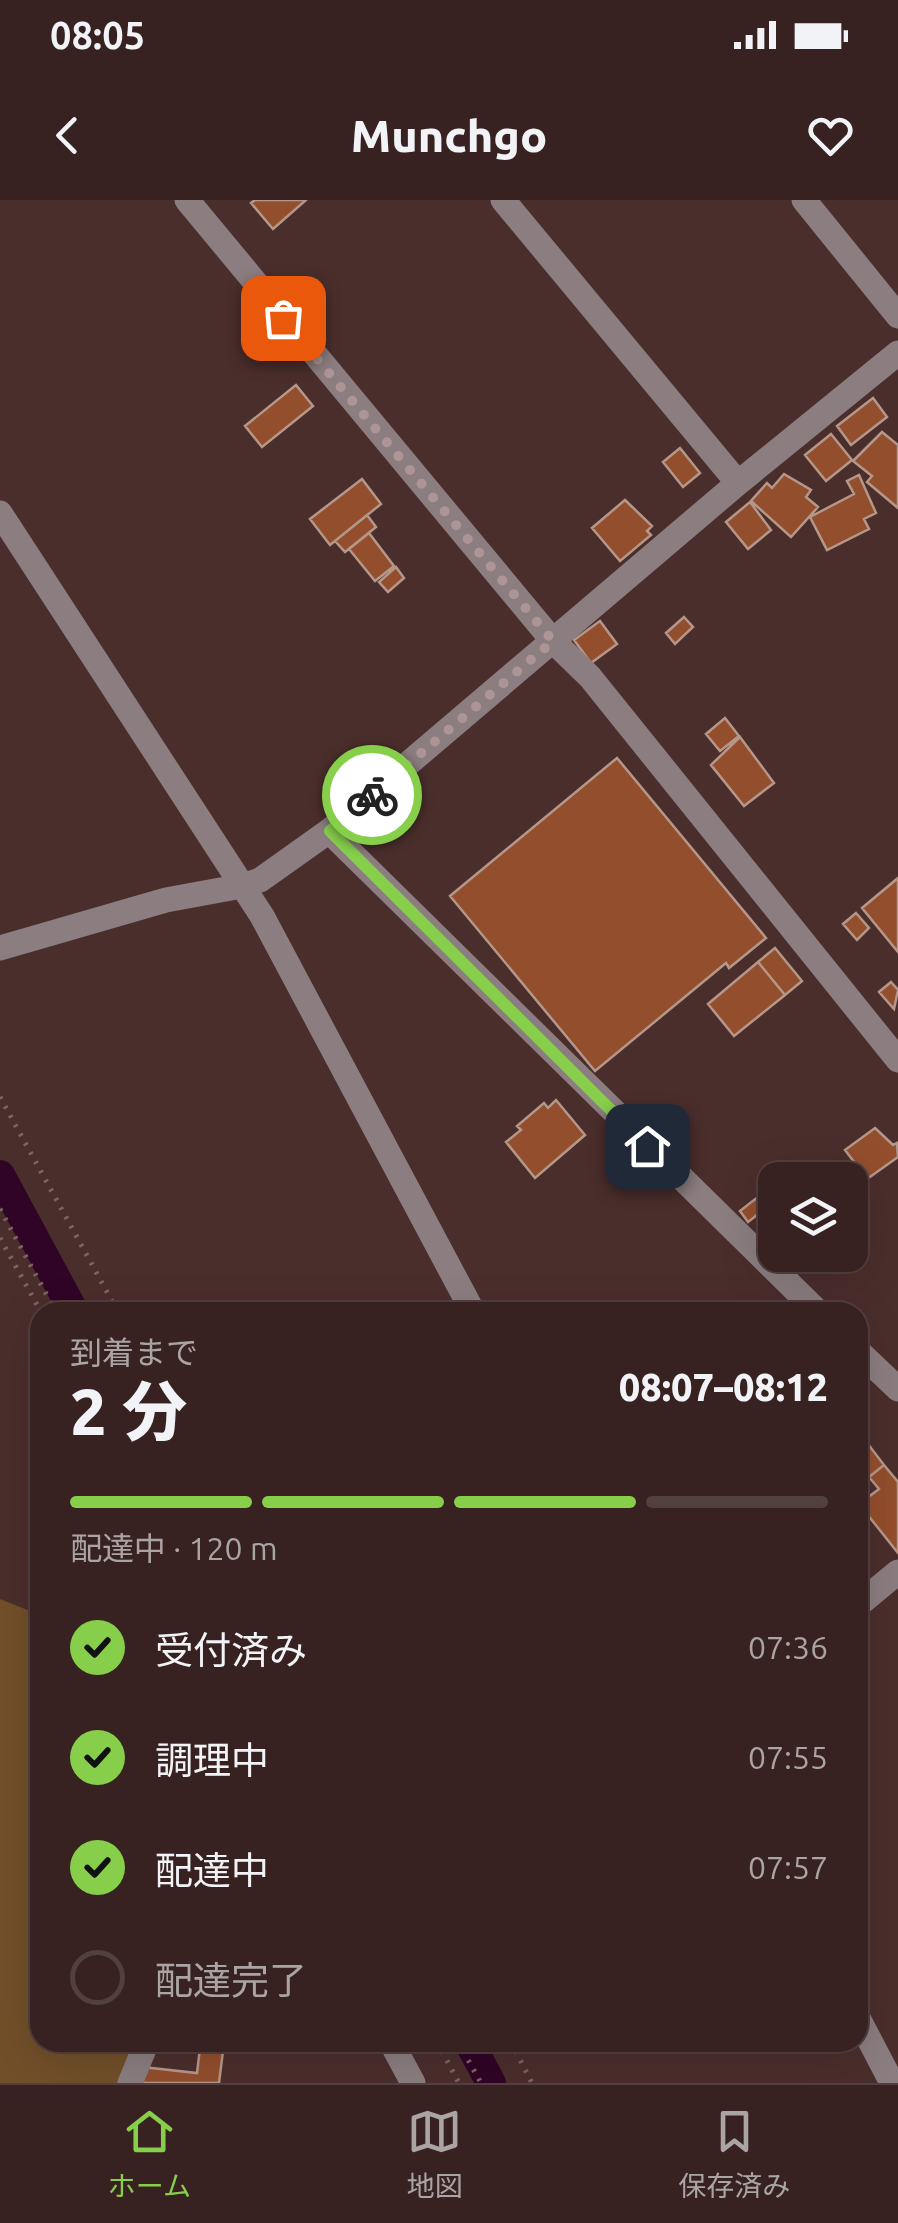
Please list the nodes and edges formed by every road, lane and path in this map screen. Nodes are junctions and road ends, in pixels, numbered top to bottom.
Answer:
1 (187, 200) edge
2 (503, 200) edge
3 (804, 200) edge
4 (898, 316) edge
5 (898, 353) edge
6 (738, 483) junction
7 (0, 512) edge
8 (553, 641) junction
9 (330, 831) junction
10 (242, 886) junction
11 (0, 948) edge
12 (898, 1060) edge
13 (0, 1097) edge
14 (0, 1209) edge
15 (0, 1238) edge
16 (35, 1302) edge
17 (51, 1302) edge
18 (113, 1302) edge
19 (467, 1302) edge
20 (808, 1302) edge
21 (868, 1360) edge
22 (898, 1390) edge
23 (898, 1572) edge
24 (868, 1597) edge
25 (868, 2037) edge
26 (142, 2052) edge
27 (396, 2052) edge
28 (442, 2052) edge
29 (464, 2052) edge
30 (516, 2052) edge
31 (130, 2083) edge
32 (413, 2083) edge
33 (459, 2083) edge
34 (481, 2083) edge
35 (532, 2083) edge
36 (892, 2083) edge

1 - 8 street
2 - 6 street
3 - 4 street
5 - 6 street
6 - 8 street
7 - 10 street
8 - 9 street
8 - 12 street
9 - 10 street
9 - 20 street
10 - 11 street
10 - 19 street
13 - 18 path
14 - 17 path
15 - 16 path
21 - 22 street
23 - 24 street
25 - 36 street
26 - 31 street
27 - 32 street
28 - 33 path
29 - 34 path
30 - 35 path

